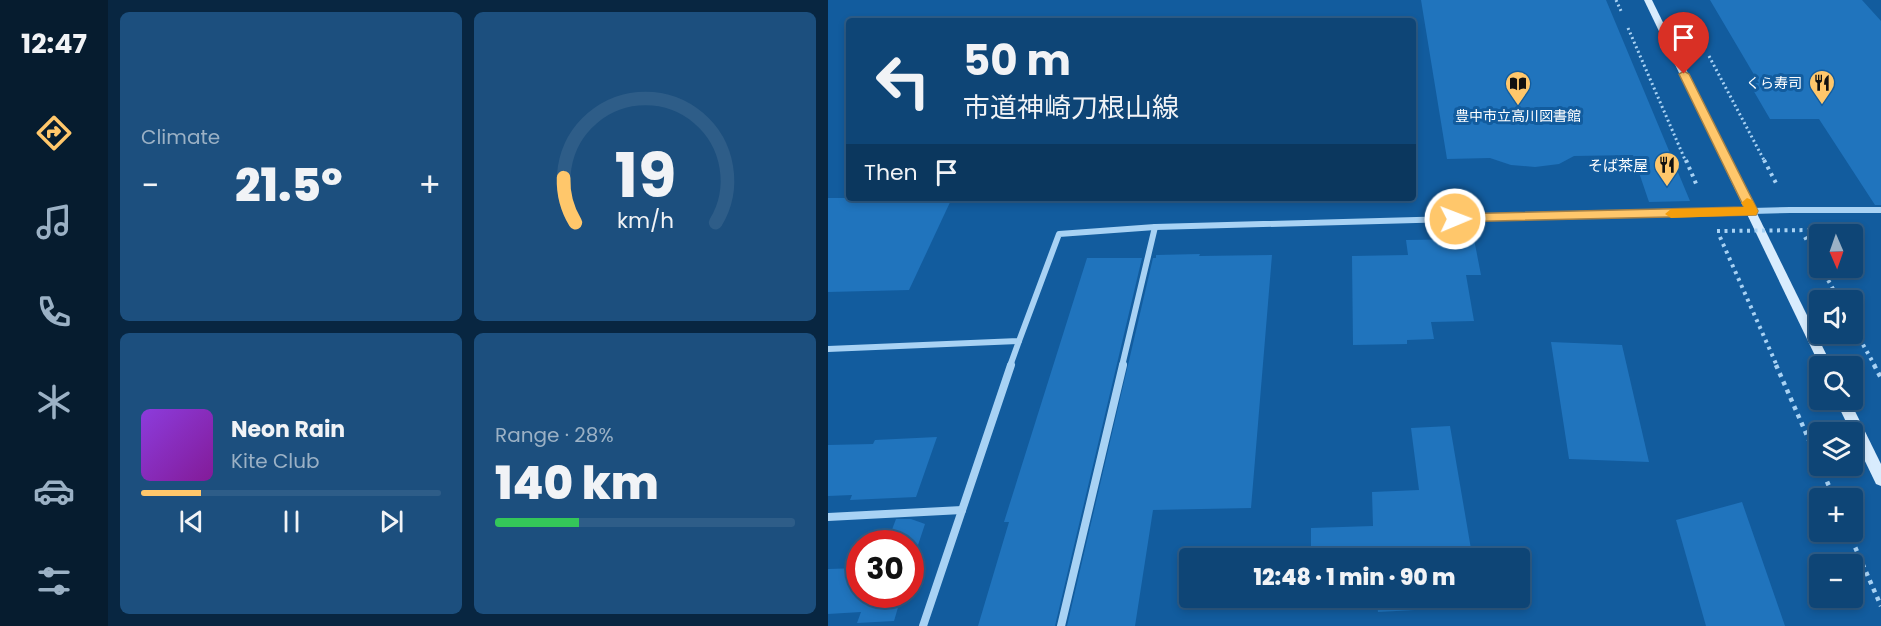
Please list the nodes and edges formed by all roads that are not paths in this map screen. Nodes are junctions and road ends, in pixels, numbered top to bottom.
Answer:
1 (1648, 0) edge
2 (1881, 210) edge
3 (1752, 211) junction
4 (1155, 227) junction
5 (1019, 341) junction
6 (828, 349) edge
7 (1821, 356) edge
8 (1847, 410) edge
9 (1881, 479) edge
10 (962, 510) junction
11 (828, 517) edge
12 (923, 626) edge
13 (1061, 626) edge

1 - 3 street
2 - 3 street
3 - 4 street
3 - 7 street
4 - 5 street
4 - 13 street
5 - 6 street
5 - 10 street
8 - 9 street
10 - 11 street
10 - 12 street

